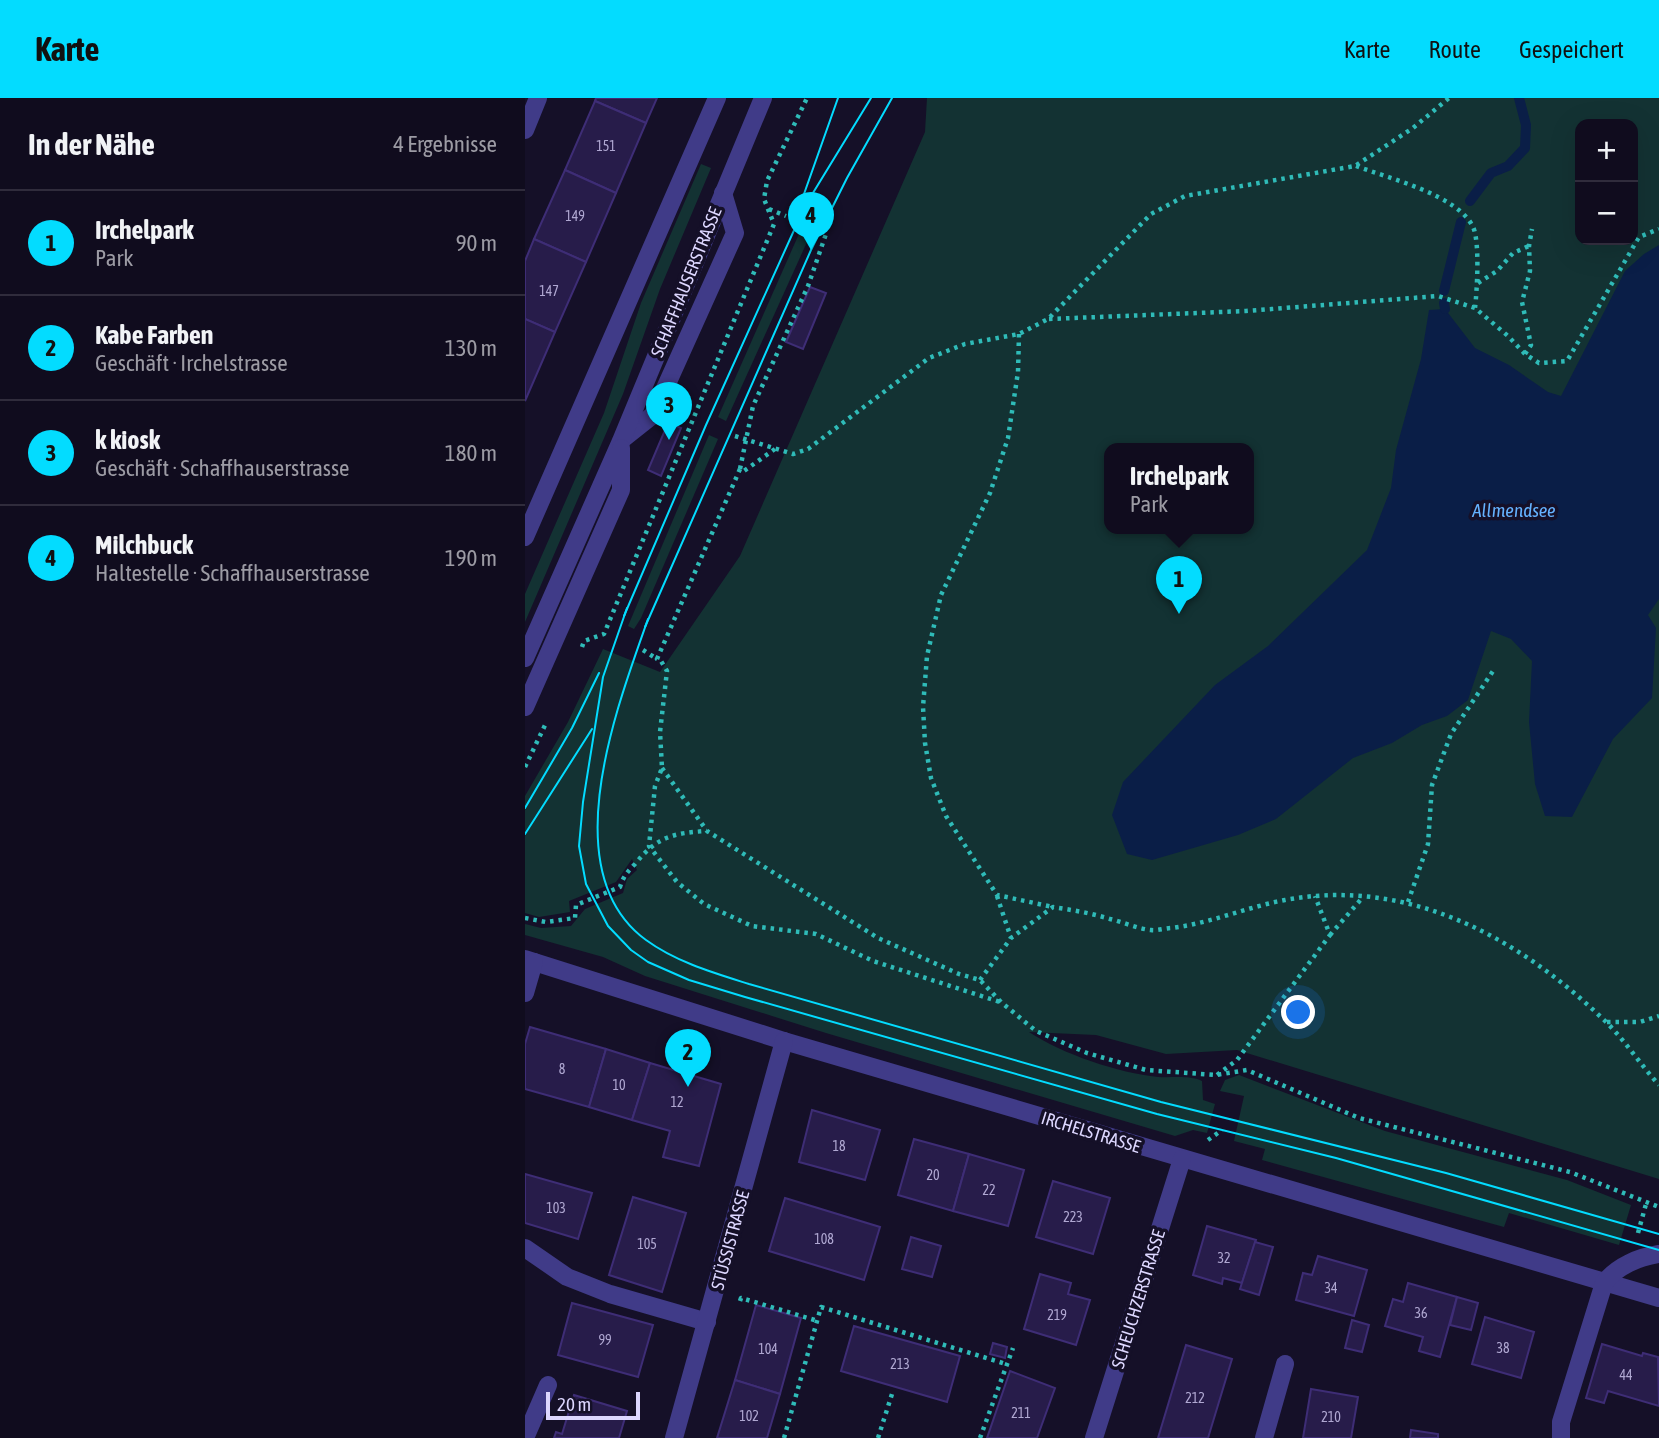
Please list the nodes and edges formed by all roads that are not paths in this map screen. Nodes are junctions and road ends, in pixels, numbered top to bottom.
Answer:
1 (538, 98) edge
2 (717, 98) edge
3 (763, 98) edge
4 (525, 130) edge
5 (723, 193) junction
6 (621, 441) junction
7 (525, 537) edge
8 (525, 658) edge
9 (525, 707) edge
10 (530, 961) edge
11 (525, 993) edge
12 (784, 1041) junction
13 (1182, 1159) junction
14 (525, 1248) edge
15 (1659, 1254) edge
16 (1604, 1283) junction
17 (1659, 1298) edge
18 (707, 1322) junction
19 (1285, 1364) dead end
20 (548, 1385) dead end
21 (525, 1438) edge
22 (674, 1438) edge
23 (1094, 1438) edge
24 (1264, 1438) edge
25 (1561, 1438) edge

1 - 4 street
2 - 7 street
3 - 5 street, SCHAFFHAUSERSTRASSE
5 - 6 street, SCHAFFHAUSERSTRASSE
5 - 6 street
6 - 8 street, SCHAFFHAUSERSTRASSE
6 - 9 street
10 - 11 street
10 - 12 street, IRCHELSTRASSE
12 - 13 street, IRCHELSTRASSE
12 - 18 street, STÜSSISTRASSE
13 - 16 street, IRCHELSTRASSE
13 - 23 street, SCHEUCHZERSTRASSE
14 - 18 street
15 - 16 street
16 - 17 street, IRCHELSTRASSE
16 - 25 street
18 - 22 street, STÜSSISTRASSE
19 - 24 street
20 - 21 street

